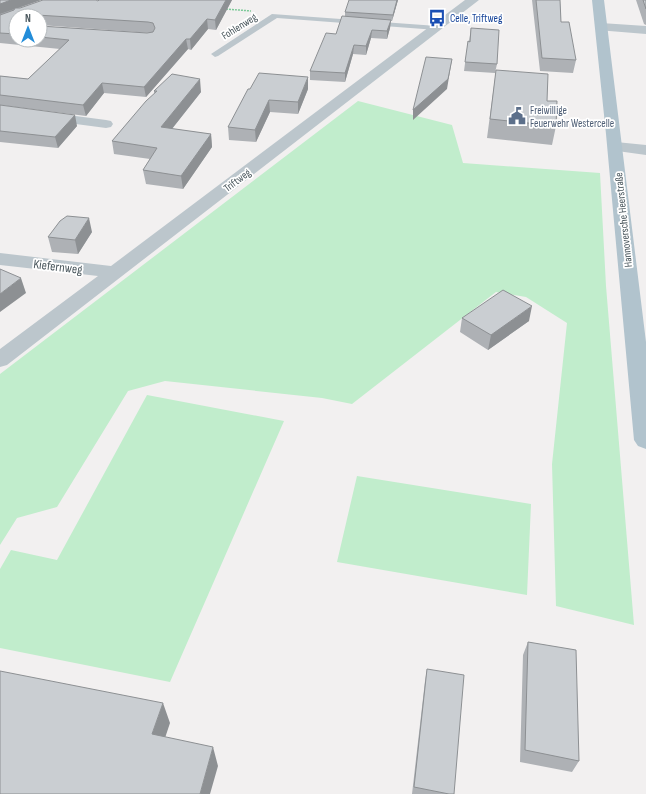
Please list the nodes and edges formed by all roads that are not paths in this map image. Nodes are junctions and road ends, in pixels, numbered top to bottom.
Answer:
1 (473, 0) edge
2 (598, 0) edge
3 (601, 27) junction
4 (437, 28) junction
5 (646, 30) edge
6 (215, 54) dead end
7 (0, 110) edge
8 (106, 124) dead end
9 (616, 147) junction
10 (646, 150) edge
11 (0, 259) edge
12 (116, 272) junction
13 (0, 360) edge
14 (644, 393) edge
15 (646, 440) edge

1 - 4 street, Triftweg
2 - 3 main road, Hannoversche Heerstraße
3 - 5 street
3 - 9 main road, Hannoversche Heerstraße
4 - 6 lane, Fohlenweg
4 - 12 street, Triftweg
7 - 8 street
9 - 10 street
9 - 14 main road, Hannoversche Heerstraße
11 - 12 street, Kiefernweg
12 - 13 street, Triftweg
14 - 15 main road, Hannoversche Heerstraße

